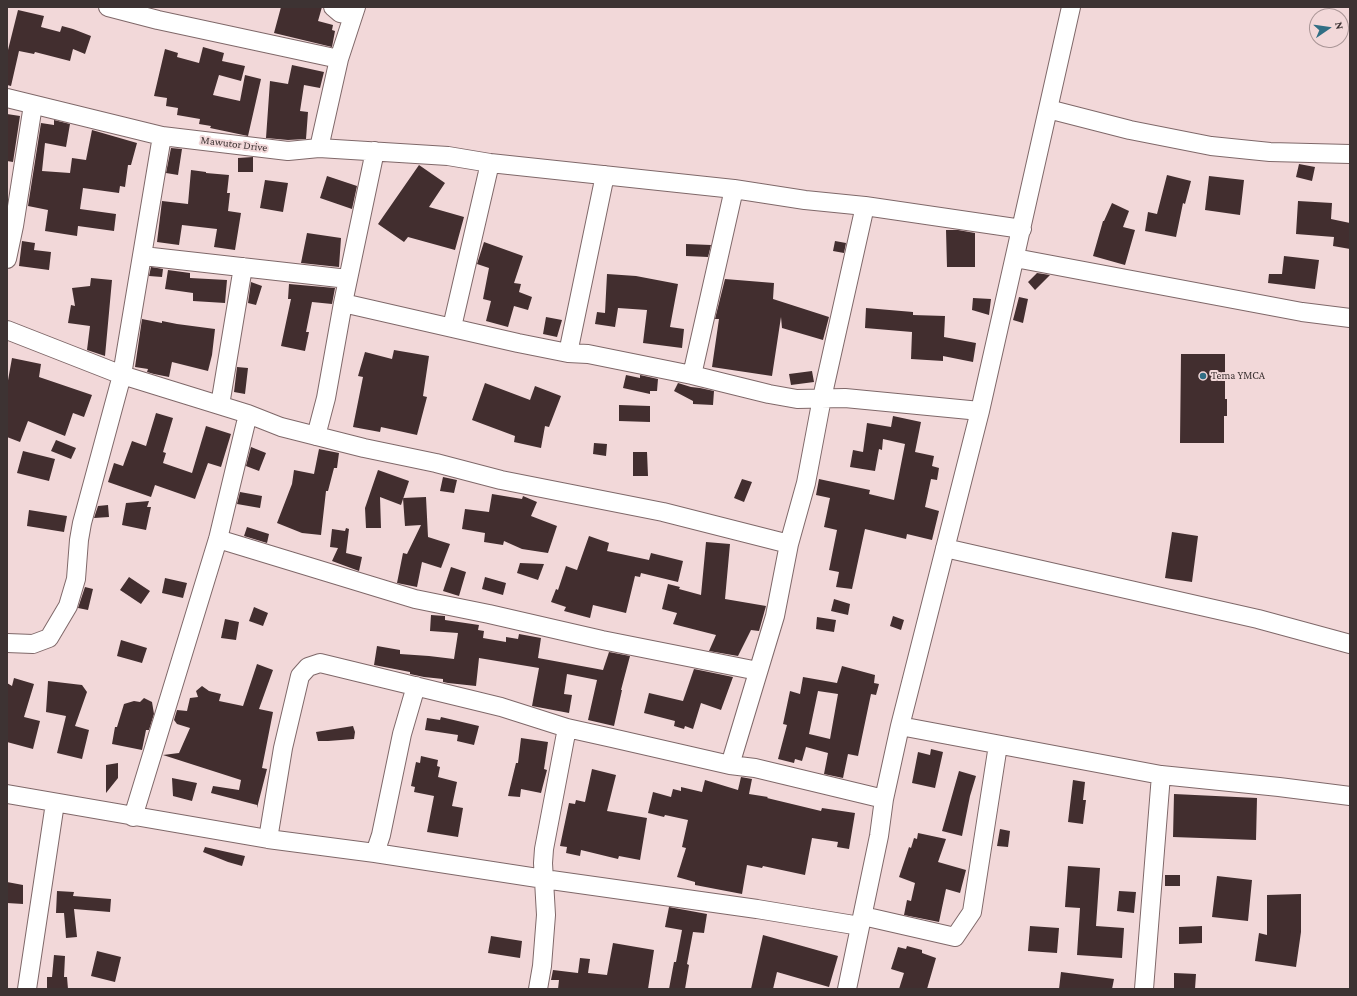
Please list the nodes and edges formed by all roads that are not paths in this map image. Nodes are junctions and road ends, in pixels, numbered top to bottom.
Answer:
1 (108, 7) edge
2 (333, 7) edge
3 (1071, 7) edge
4 (354, 12) edge
5 (339, 59) junction
6 (7, 98) edge
7 (33, 105) junction
8 (1048, 109) junction
9 (162, 136) junction
10 (319, 148) junction
11 (375, 151) junction
12 (1350, 154) edge
13 (490, 163) junction
14 (605, 175) junction
15 (734, 190) junction
16 (865, 206) junction
17 (1022, 229) junction
18 (143, 256) junction
19 (1015, 258) junction
20 (7, 259) edge
21 (243, 267) junction
22 (348, 279) junction
23 (343, 303) junction
24 (1350, 318) edge
25 (452, 327) junction
26 (7, 330) edge
27 (568, 353) junction
28 (122, 375) junction
29 (692, 375) junction
30 (822, 398) junction
31 (220, 405) junction
32 (980, 411) junction
33 (248, 414) junction
34 (316, 436) junction
35 (218, 539) junction
36 (789, 544) junction
37 (945, 548) junction
38 (7, 643) edge
39 (1350, 644) edge
40 (758, 671) junction
41 (416, 686) junction
42 (900, 726) junction
43 (567, 728) junction
44 (998, 745) junction
45 (730, 765) junction
46 (1161, 775) junction
47 (7, 794) edge
48 (1350, 796) edge
49 (884, 799) junction
50 (54, 803) junction
51 (133, 817) junction
52 (268, 839) junction
53 (375, 852) junction
54 (544, 879) junction
55 (862, 921) junction
56 (27, 989) edge
57 (538, 989) edge
58 (847, 989) edge
59 (1144, 989) edge

1 - 5 street
2 - 4 street
3 - 8 street
4 - 5 street
5 - 10 street
6 - 7 street, Mawutor Drive
7 - 9 street, Mawutor Drive
7 - 20 street
8 - 12 street
8 - 17 street
9 - 10 street, Mawutor Drive
9 - 18 street
10 - 11 street, Mawutor Drive
11 - 13 street, Mawutor Drive
11 - 22 street
13 - 14 street, Mawutor Drive
13 - 25 street
14 - 15 street, Mawutor Drive
14 - 27 street
15 - 16 street, Mawutor Drive
15 - 29 street
16 - 17 street, Mawutor Drive
16 - 30 street
17 - 19 street
18 - 21 street
18 - 28 street
19 - 24 street
19 - 32 street
21 - 22 street
21 - 31 street
22 - 23 street
23 - 25 street
23 - 34 street
25 - 27 street
26 - 28 street
27 - 29 street
28 - 31 street
28 - 38 street
29 - 30 street
30 - 32 street
30 - 36 street
31 - 33 street
32 - 37 street
33 - 34 street
33 - 35 street
34 - 36 street
35 - 40 street
35 - 51 street
36 - 40 street
37 - 39 street
37 - 42 street
40 - 45 street
41 - 43 street
41 - 52 street
41 - 53 street
42 - 44 street
42 - 49 street
43 - 45 street
43 - 54 street
44 - 46 street
44 - 55 street
45 - 49 street
46 - 48 street
46 - 59 street
47 - 50 street
49 - 55 street
50 - 51 street
50 - 56 street
51 - 52 street
52 - 53 street
53 - 54 street
54 - 55 street
54 - 57 street
55 - 58 street

